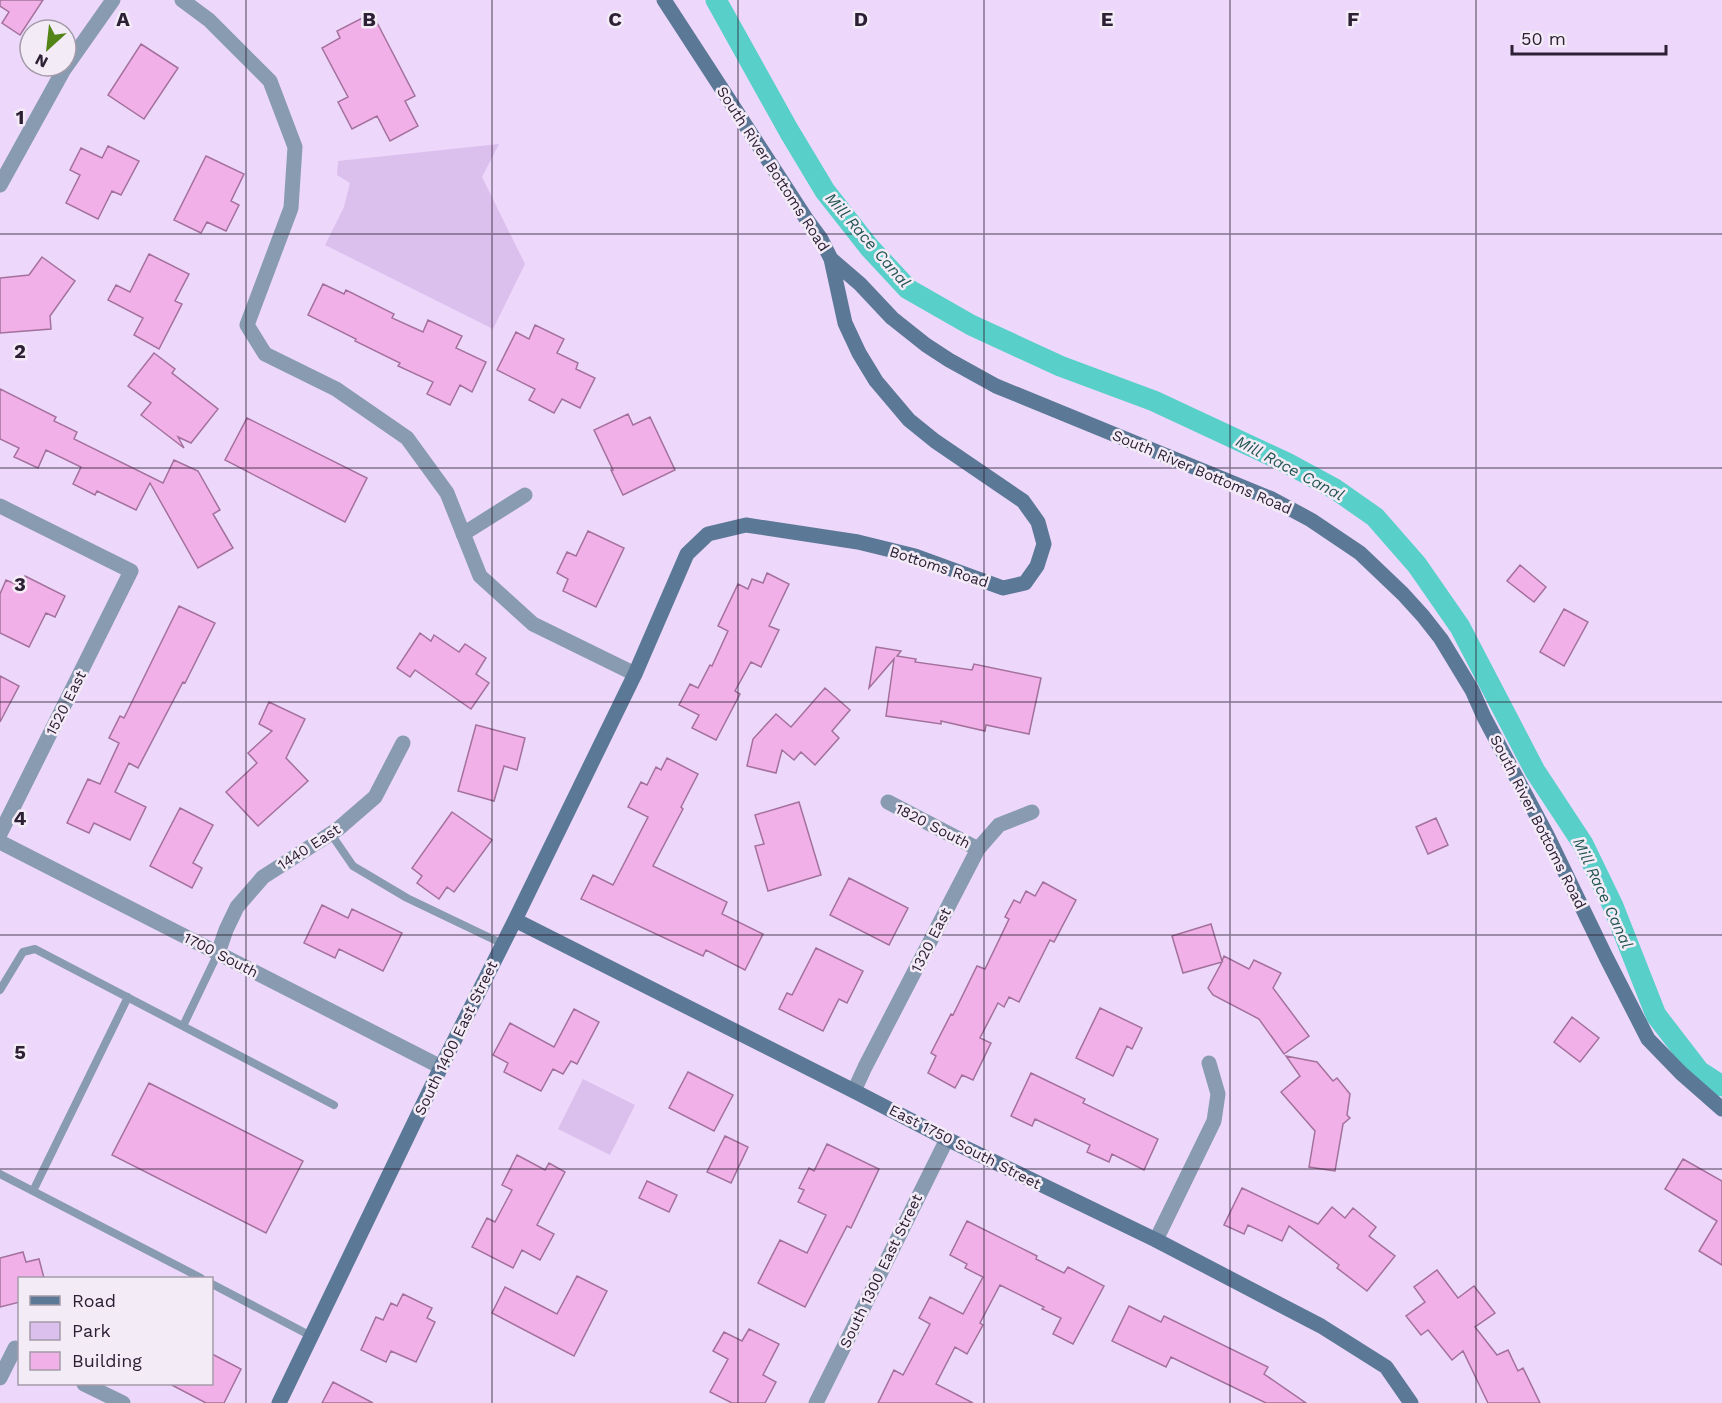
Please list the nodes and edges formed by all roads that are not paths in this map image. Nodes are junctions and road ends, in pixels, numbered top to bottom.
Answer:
1 (112, 0) edge
2 (182, 0) edge
3 (664, 0) edge
4 (0, 185) edge
5 (831, 259) junction
6 (525, 495) dead end
7 (0, 506) edge
8 (463, 534) junction
9 (635, 674) junction
10 (403, 743) dead end
11 (888, 802) dead end
12 (1032, 812) dead end
13 (0, 834) edge
14 (331, 834) junction
15 (0, 842) edge
16 (978, 849) junction
17 (515, 920) junction
18 (503, 945) junction
19 (218, 953) junction
20 (0, 990) edge
21 (128, 997) junction
22 (183, 1026) junction
23 (1209, 1063) dead end
24 (441, 1067) junction
25 (855, 1091) junction
26 (334, 1105) dead end
27 (1722, 1109) edge
28 (947, 1139) junction
29 (0, 1174) edge
30 (33, 1191) junction
31 (1156, 1240) junction
32 (199, 1277) edge
33 (213, 1285) edge
34 (311, 1336) junction
35 (17, 1349) edge
36 (0, 1378) edge
37 (88, 1385) edge
38 (1407, 1397) edge
39 (123, 1403) edge
40 (279, 1403) edge
41 (816, 1403) edge

1 - 4 street
2 - 8 street
3 - 5 street, South River Bottoms Road
5 - 9 street, Bottoms Road
5 - 27 street, South River Bottoms Road
6 - 8 street
7 - 13 street, 1520 East
8 - 9 street
9 - 17 street, South 1400 East Street
10 - 14 street, 1440 East
11 - 16 street, 1820 South
12 - 16 street, 1320 East
14 - 18 lane
14 - 19 street, 1440 East
15 - 19 street, 1700 South
16 - 25 street, 1320 East
17 - 18 street, South 1400 East Street
17 - 25 street, East 1750 South Street
18 - 24 street, South 1400 East Street
19 - 22 lane
19 - 24 street, 1700 South
20 - 21 lane
21 - 22 lane
21 - 30 lane
22 - 26 lane
23 - 31 street
24 - 34 street, South 1400 East Street
25 - 28 street, East 1750 South Street
28 - 31 street, East 1750 South Street
28 - 41 street, South 1300 East Street
29 - 30 lane
30 - 32 lane
31 - 38 street, East 1750 South Street
33 - 34 lane
34 - 40 street, South 1400 East Street
35 - 36 street
37 - 39 street

